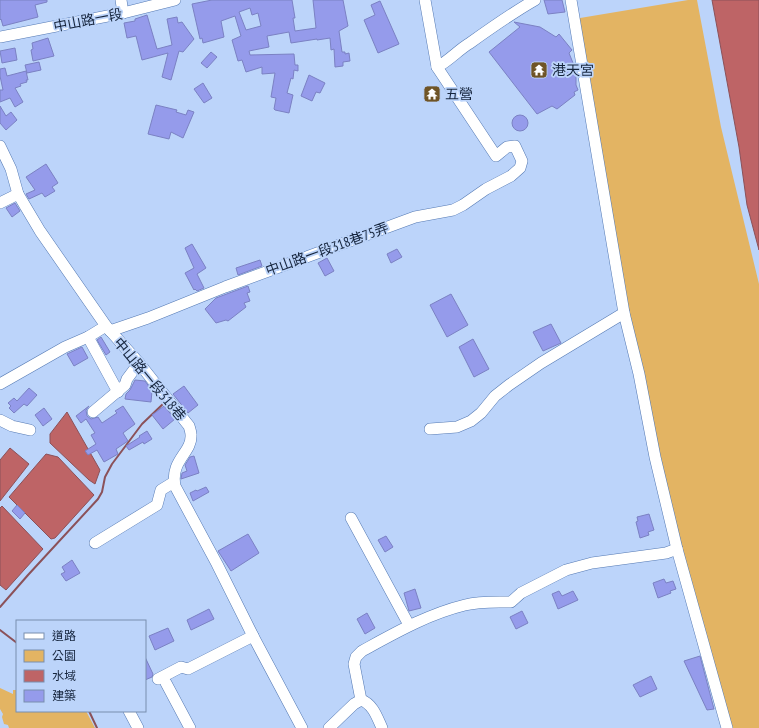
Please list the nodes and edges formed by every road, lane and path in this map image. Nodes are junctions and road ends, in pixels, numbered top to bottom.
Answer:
1 (122, 0) edge
2 (175, 0) edge
3 (425, 0) edge
4 (535, 0) edge
5 (571, 0) edge
6 (123, 13) junction
7 (0, 37) edge
8 (437, 67) junction
9 (0, 146) edge
10 (18, 194) junction
11 (0, 203) edge
12 (624, 313) junction
13 (108, 328) junction
14 (88, 337) junction
15 (139, 364) junction
16 (0, 384) edge
17 (118, 392) junction
18 (93, 412) dead end
19 (0, 420) edge
20 (30, 430) dead end
21 (430, 430) dead end
22 (174, 482) junction
23 (351, 518) dead end
24 (95, 543) dead end
25 (677, 549) junction
26 (409, 625) junction
27 (253, 636) junction
28 (361, 700) junction
29 (130, 712) edge
30 (138, 728) edge
31 (190, 728) edge
32 (302, 728) edge
33 (329, 728) edge
34 (382, 728) edge
35 (727, 728) edge

1 - 6 street
2 - 6 street, 中山路一段
3 - 8 street
4 - 8 street
5 - 12 street
6 - 7 street, 中山路一段
8 - 13 street, 中山路一段318巷75弄
9 - 10 street, 中山路一段318巷
10 - 11 street
10 - 13 street, 中山路一段318巷
12 - 21 street
12 - 25 street
13 - 14 street, 中山路一段318巷75弄
13 - 15 street, 中山路一段318巷
14 - 16 street, 中山路一段318巷75弄
14 - 17 street
15 - 17 street
15 - 22 street, 中山路一段318巷
17 - 18 street
19 - 20 street
22 - 24 street
22 - 27 street
23 - 26 street
25 - 26 street
25 - 35 street
26 - 28 street
27 - 31 street
27 - 32 street
28 - 33 street
28 - 34 street
29 - 30 street

